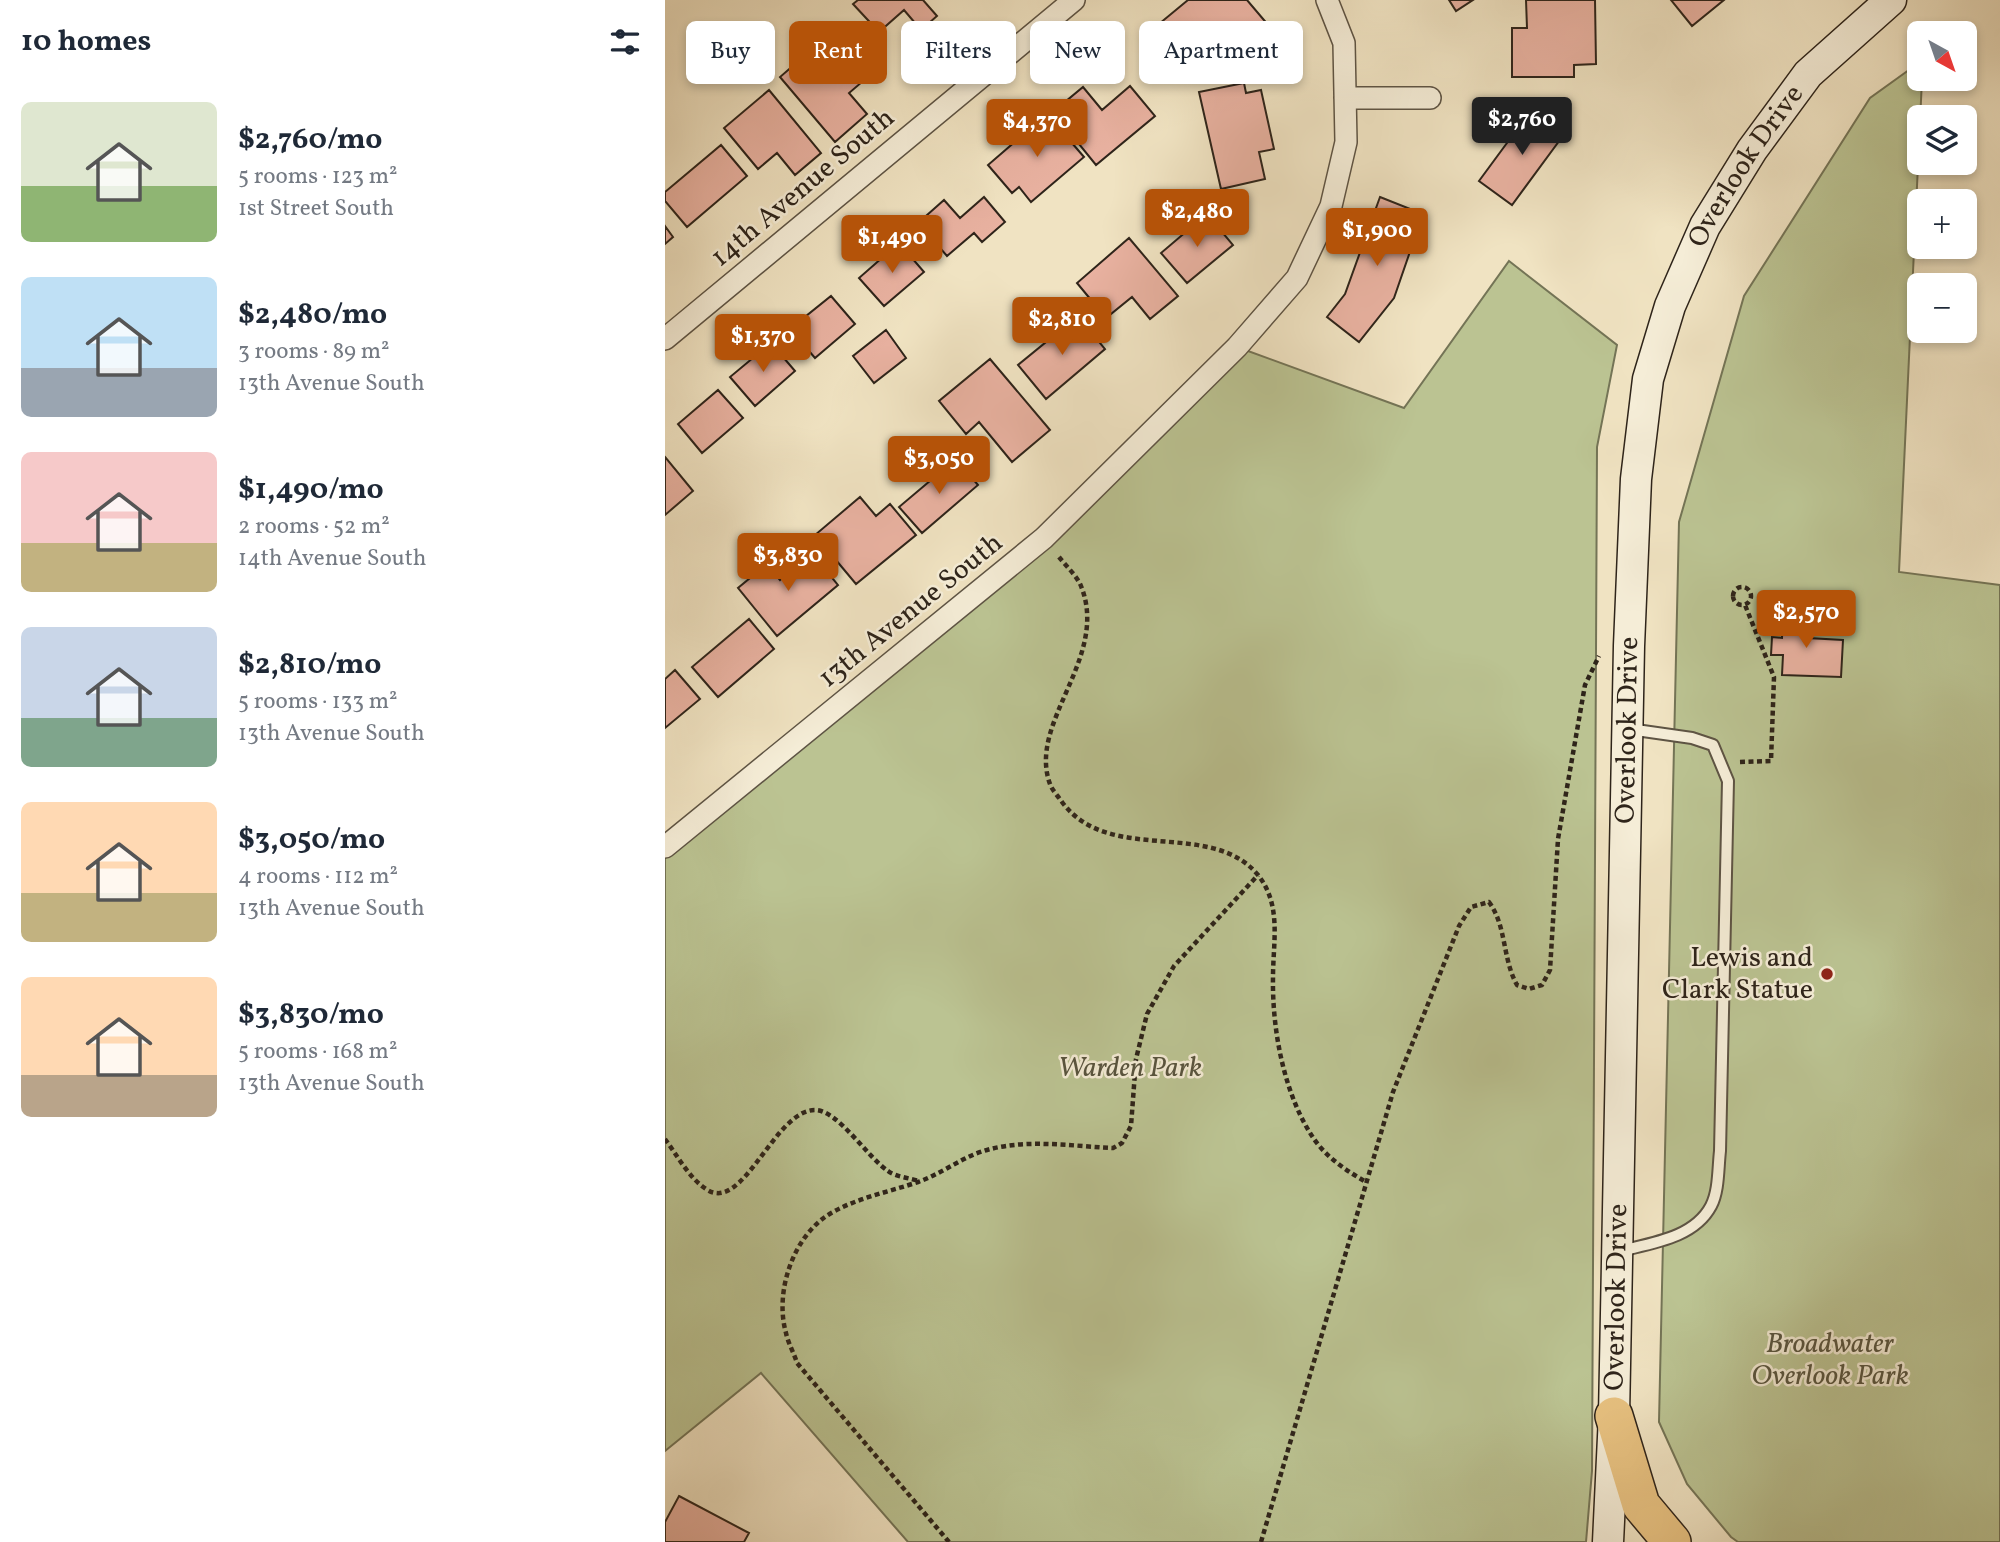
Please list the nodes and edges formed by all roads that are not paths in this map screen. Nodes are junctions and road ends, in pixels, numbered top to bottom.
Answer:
1 (1074, 0) edge
2 (1327, 0) edge
3 (1891, 0) edge
4 (1345, 98) junction
5 (1430, 98) dead end
6 (665, 339) edge
7 (1627, 729) junction
8 (665, 847) edge
9 (1617, 1251) junction
10 (1614, 1416) junction
11 (1608, 1542) edge
12 (1672, 1542) edge

1 - 6 street, 14th Avenue South
2 - 4 street, 13th Avenue South
3 - 7 main road, Overlook Drive
4 - 5 street
4 - 8 street, 13th Avenue South
7 - 9 main road, Overlook Drive
7 - 9 lane
9 - 10 main road, Overlook Drive
10 - 11 main road, Overlook Drive
10 - 12 highway

